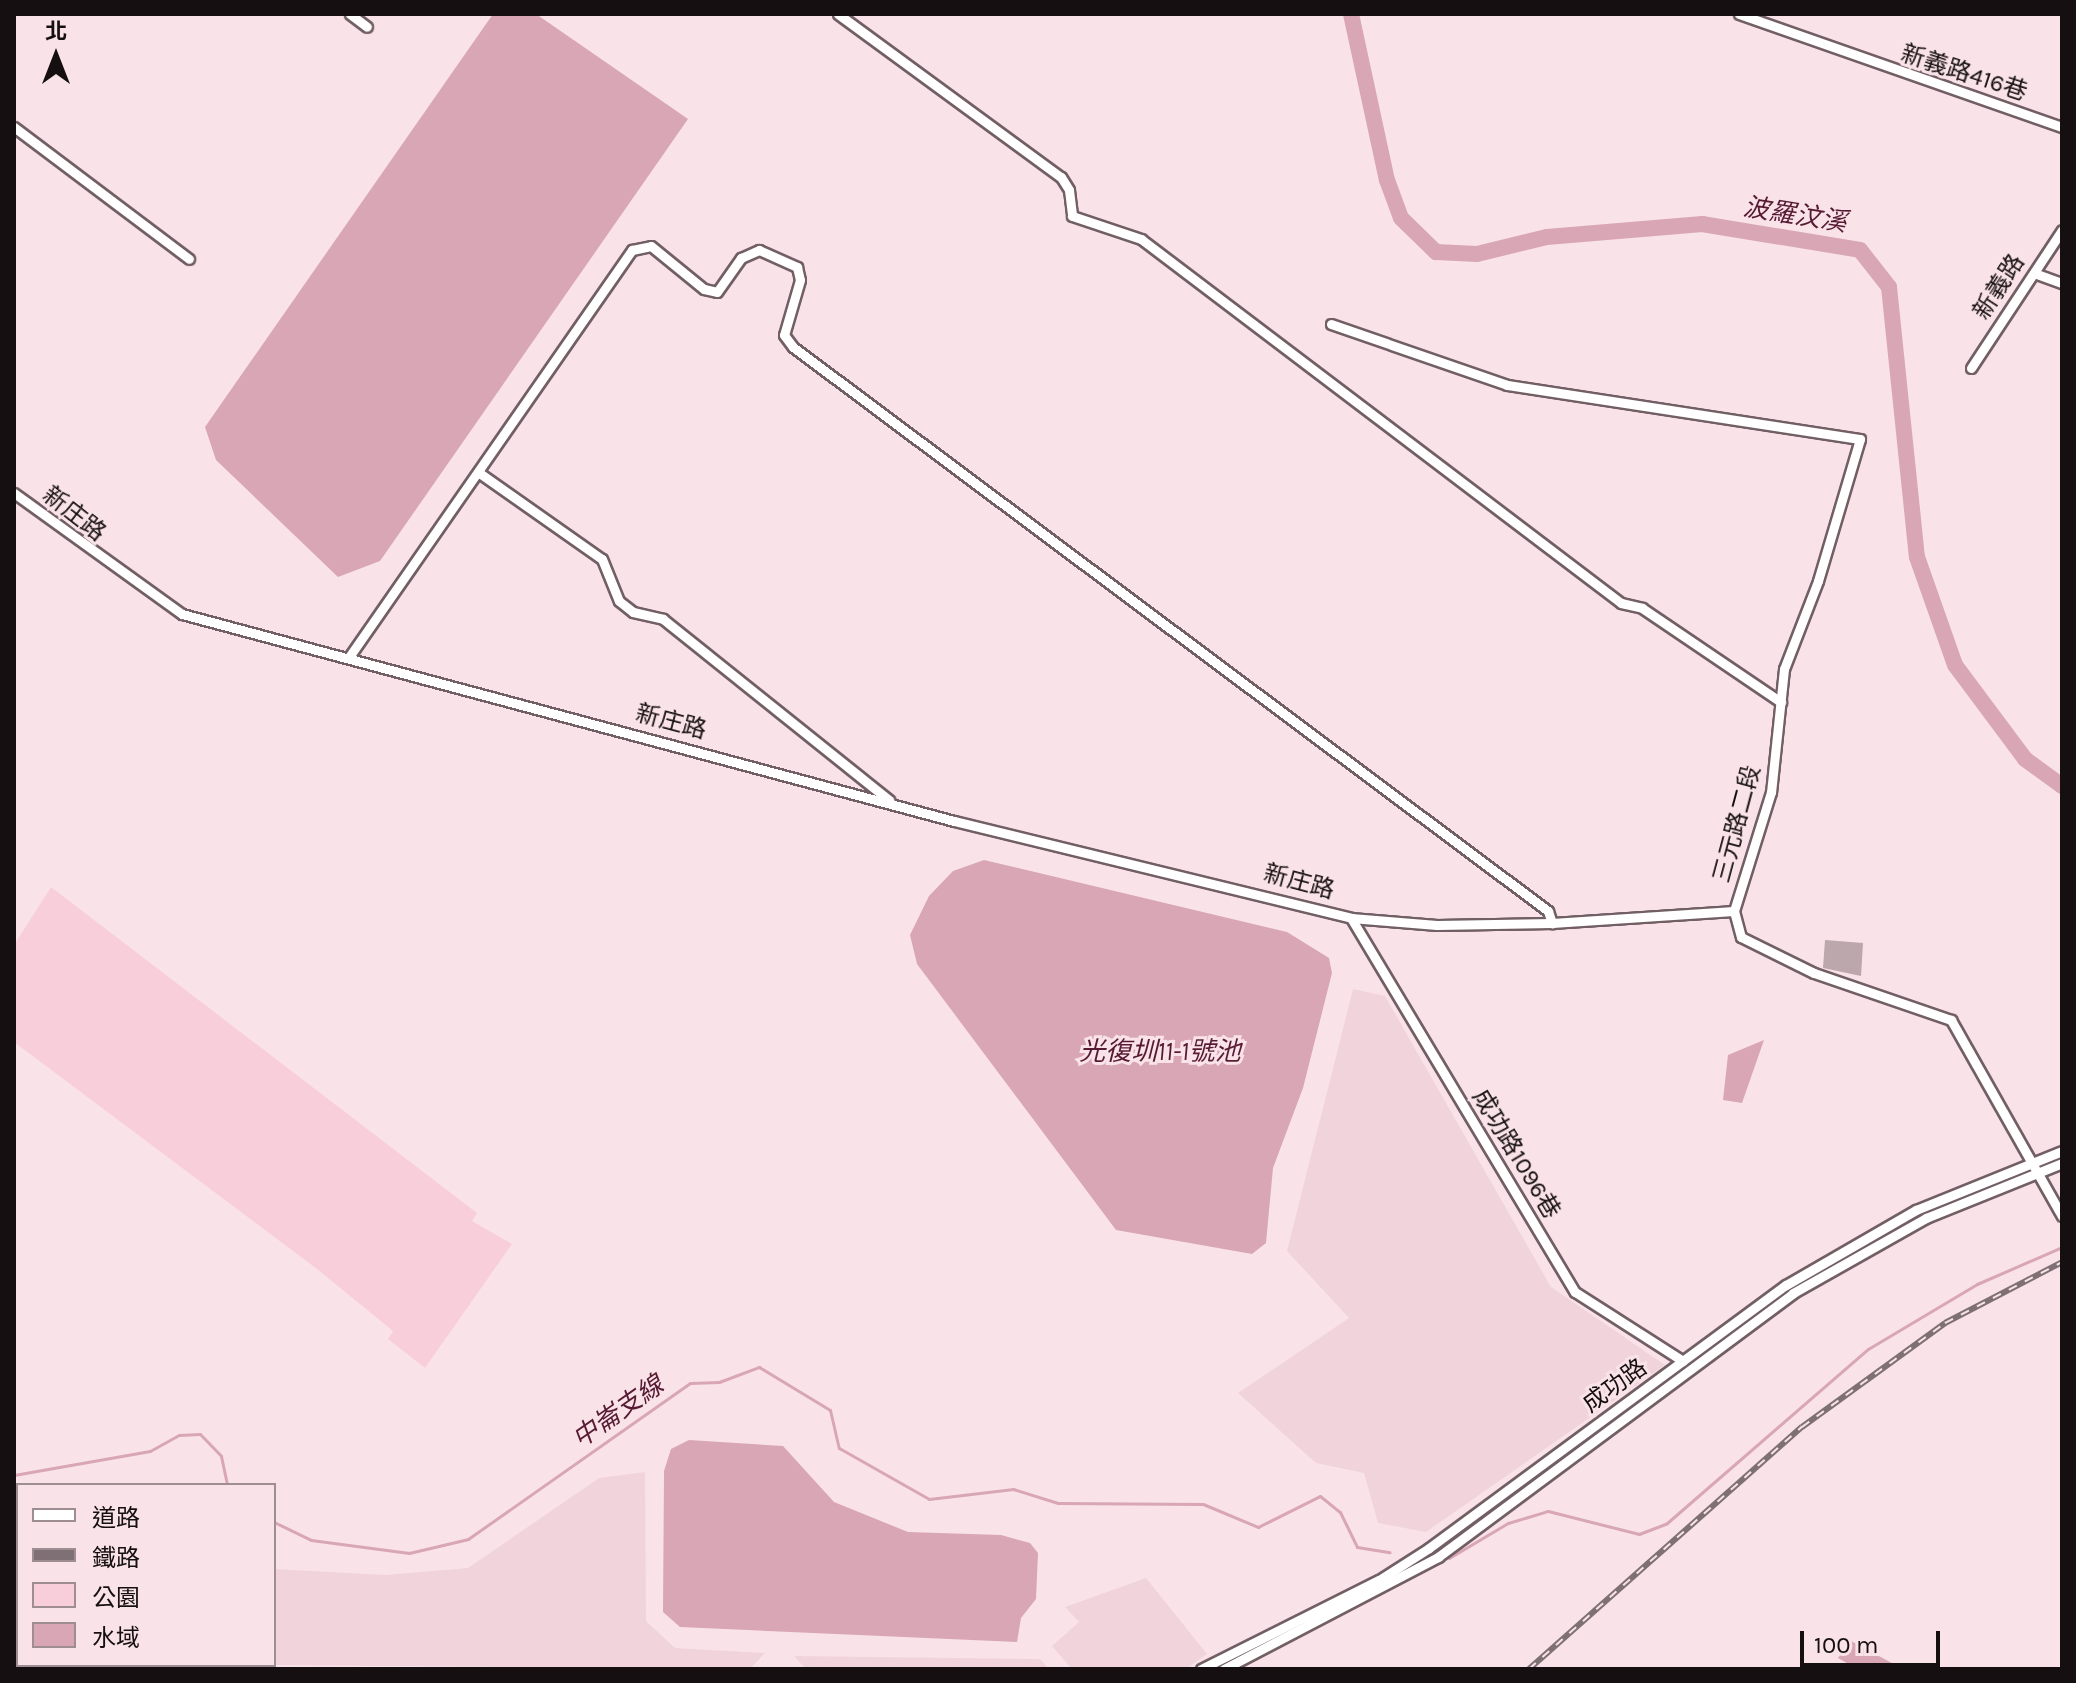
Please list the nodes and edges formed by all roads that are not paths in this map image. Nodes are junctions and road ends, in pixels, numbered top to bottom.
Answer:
1 (350, 14) edge
2 (838, 14) edge
3 (1739, 14) edge
4 (367, 27) dead end
5 (14, 127) edge
6 (2062, 127) edge
7 (2062, 230) edge
8 (189, 259) dead end
9 (2034, 273) junction
10 (2062, 283) edge
11 (1331, 324) dead end
12 (1971, 368) dead end
13 (478, 472) junction
14 (14, 493) edge
15 (349, 657) junction
16 (1781, 702) junction
17 (892, 803) junction
18 (1734, 911) junction
19 (1351, 918) junction
20 (1552, 923) junction
21 (2062, 1151) edge
22 (2062, 1163) edge
23 (2032, 1169) junction
24 (2062, 1216) edge
25 (1682, 1360) junction
26 (1690, 1368) junction
27 (1201, 1669) edge
28 (1224, 1669) edge

1 - 4 street
2 - 16 street
3 - 6 street, 新義路416巷
5 - 8 street
7 - 9 street, 新義路
9 - 10 street
9 - 12 street, 新義路
11 - 16 street, 三元路二段
13 - 15 street
13 - 17 street
13 - 20 street
14 - 15 street, 新庄路
15 - 17 street, 新庄路
16 - 18 street, 三元路二段
17 - 19 street, 新庄路
18 - 20 street, 新庄路
18 - 23 street, 三元路二段
19 - 20 street, 新庄路
19 - 25 street, 成功路1096巷
21 - 23 street, 成功路
22 - 23 street, 成功路
23 - 24 street, 三元路二段
23 - 25 street, 成功路
23 - 26 street, 成功路
25 - 26 street, 成功路1096巷
25 - 27 street, 成功路
26 - 28 street, 成功路

